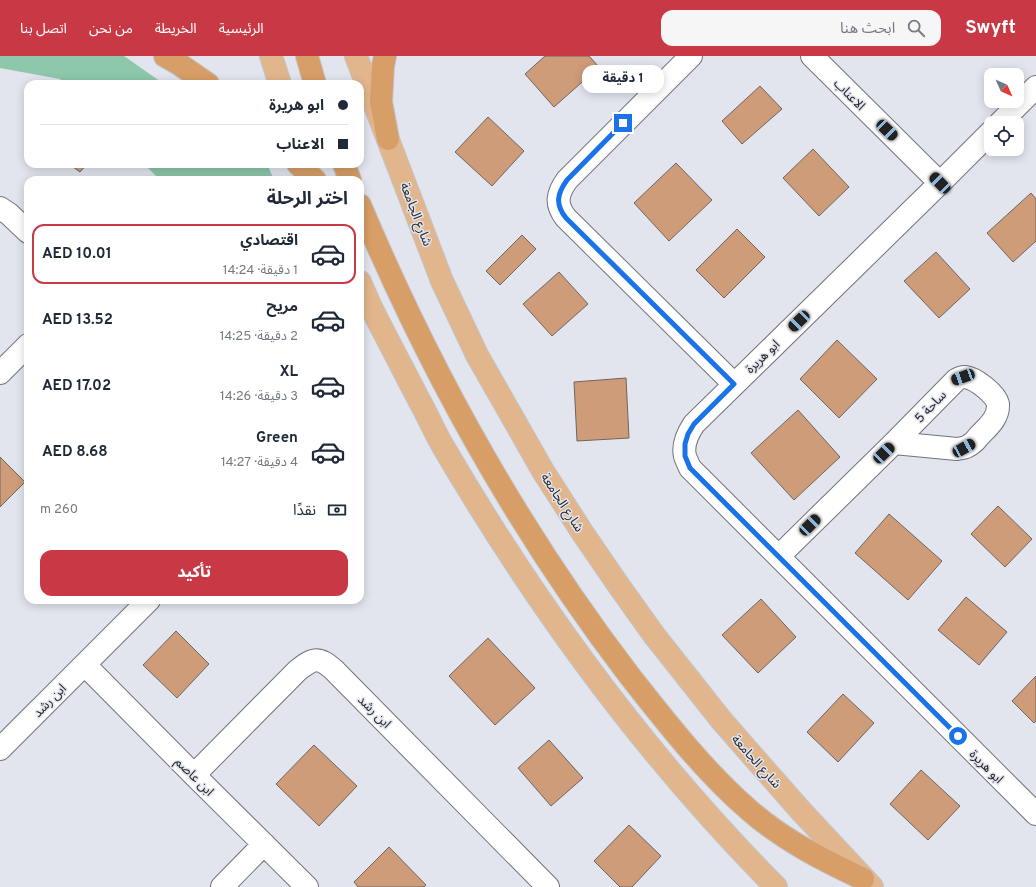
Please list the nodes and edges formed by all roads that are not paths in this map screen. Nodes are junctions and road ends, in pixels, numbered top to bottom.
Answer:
1 (165, 56) edge
2 (270, 56) edge
3 (307, 56) edge
4 (356, 56) edge
5 (385, 56) edge
6 (691, 56) edge
7 (812, 56) edge
8 (202, 80) edge
9 (279, 80) edge
10 (314, 80) edge
11 (1036, 87) edge
12 (1007, 116) edge
13 (388, 139) junction
14 (984, 139) edge
15 (302, 168) edge
16 (311, 176) edge
17 (940, 183) junction
18 (0, 208) edge
19 (364, 215) edge
20 (24, 228) edge
21 (364, 291) edge
22 (24, 349) edge
23 (0, 372) edge
24 (734, 384) junction
25 (894, 443) dead end
26 (779, 556) junction
27 (145, 604) edge
28 (85, 665) junction
29 (0, 749) edge
30 (194, 776) junction
31 (1036, 814) edge
32 (264, 844) junction
33 (867, 883) edge
34 (222, 887) edge
35 (307, 887) edge
36 (548, 887) edge
37 (776, 887) edge

1 - 8 highway
2 - 9 main road
3 - 10 highway
4 - 13 main road, شارع الجامعة
5 - 13 highway
6 - 24 street
7 - 17 street, الاعناب
11 - 12 street
13 - 33 main road, شارع الجامعة
14 - 17 street, ابو هريرة
15 - 16 highway
17 - 24 street, ابو هريرة
18 - 20 street
19 - 33 highway
21 - 37 main road
22 - 23 street
24 - 26 street, ابو هريرة
25 - 26 street
26 - 31 street, ابو هريرة
27 - 28 street, ابن رشد
28 - 29 street, ابن رشد
28 - 30 street, ابن عاصم
30 - 32 street, ابن عاصم
30 - 36 street, ابن رشد
32 - 34 street
32 - 35 street, ابن عاصم

